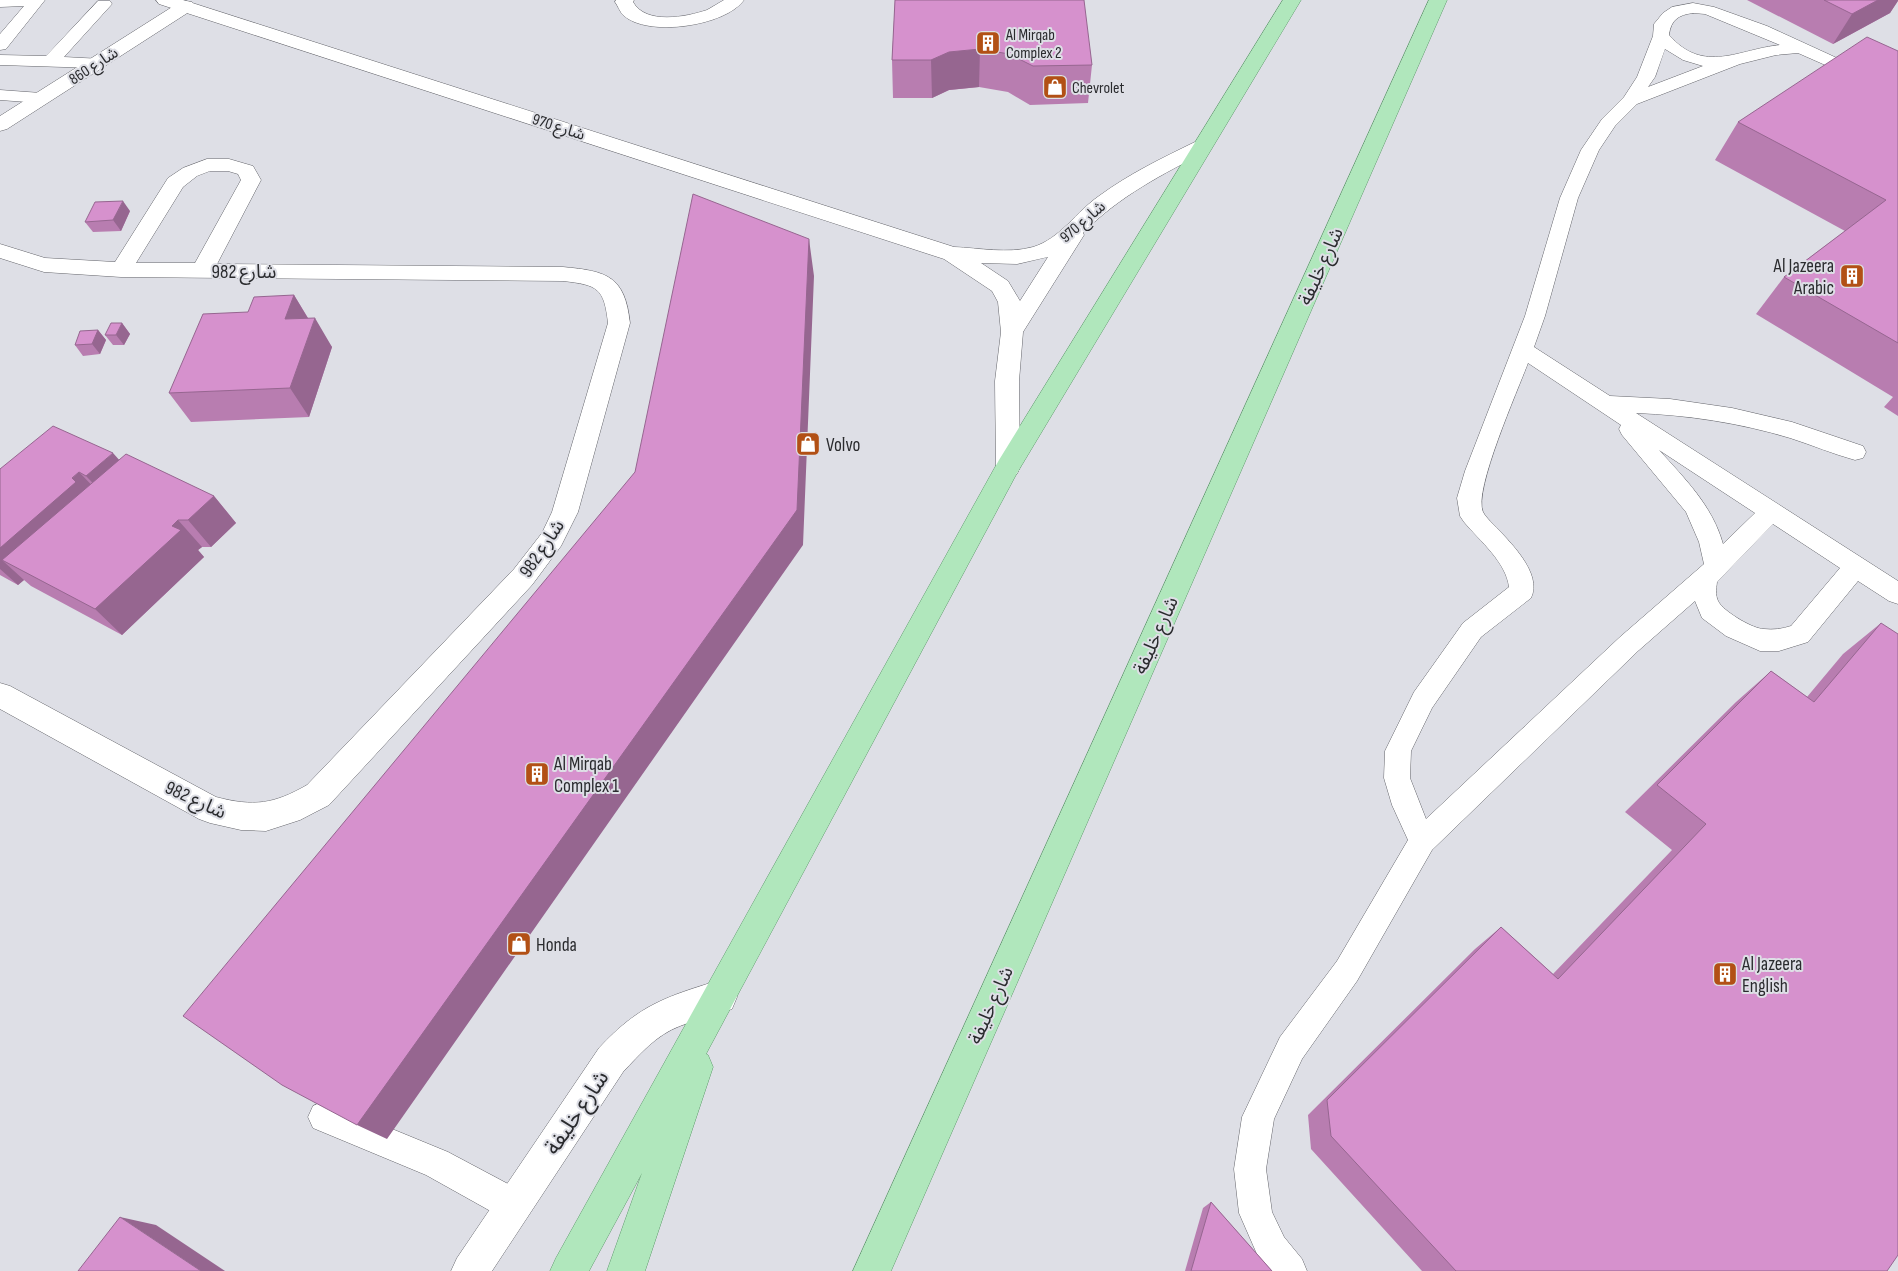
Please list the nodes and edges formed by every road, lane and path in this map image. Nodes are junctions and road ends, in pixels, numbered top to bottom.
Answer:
1 (36, 0) edge
2 (165, 0) edge
3 (625, 0) edge
4 (736, 0) edge
5 (1292, 0) edge
6 (1438, 0) edge
7 (0, 2) edge
8 (104, 4) dead end
9 (186, 6) junction
10 (1660, 36) junction
11 (0, 45) edge
12 (1798, 48) junction
13 (0, 60) edge
14 (51, 62) junction
15 (96, 63) junction
16 (1723, 63) junction
17 (1898, 92) edge
18 (0, 95) edge
19 (41, 98) junction
20 (1631, 100) junction
21 (0, 125) edge
22 (1202, 146) junction
23 (1078, 228) junction
24 (0, 251) edge
25 (952, 254) junction
26 (121, 270) junction
27 (202, 271) junction
28 (1012, 332) junction
29 (1523, 350) junction
30 (1613, 410) junction
31 (1855, 452) dead end
32 (1008, 467) junction
33 (1771, 511) junction
34 (1856, 566) junction
35 (1710, 572) junction
36 (1898, 594) edge
37 (0, 695) edge
38 (1422, 841) junction
39 (720, 997) junction
40 (324, 1117) edge
41 (515, 1206) junction
42 (470, 1271) edge
43 (569, 1271) edge
44 (626, 1271) edge
45 (872, 1271) edge
46 (1290, 1271) edge

1 - 7 lane
1 - 11 lane
2 - 9 street, شارع 970
3 - 4 street
5 - 22 main road
6 - 45 main road, شارع خليفة
8 - 14 lane
9 - 15 street, شارع 860
9 - 25 street, شارع 970
10 - 12 lane
10 - 16 lane
10 - 20 lane
12 - 16 lane
12 - 17 lane
13 - 14 lane
14 - 15 lane
15 - 19 street, شارع 860
16 - 20 lane
18 - 19 lane
19 - 21 street, شارع 860
20 - 29 lane
22 - 23 street, شارع 970
22 - 32 main road
23 - 25 street, شارع 970
23 - 28 street
24 - 26 street, شارع 982
25 - 28 street, شارع 970
26 - 27 street, شارع 982
26 - 27 street, شارع 982
27 - 37 street, شارع 982
28 - 32 street, شارع 970
29 - 30 lane
29 - 38 lane
30 - 31 lane
30 - 33 lane
30 - 35 lane
32 - 39 main road
33 - 34 lane
33 - 35 lane
34 - 35 lane
34 - 36 lane
35 - 38 lane
38 - 46 lane
39 - 41 street, شارع خليفة
39 - 43 main road
39 - 44 main road
40 - 41 lane
41 - 42 street, شارع خليفة

